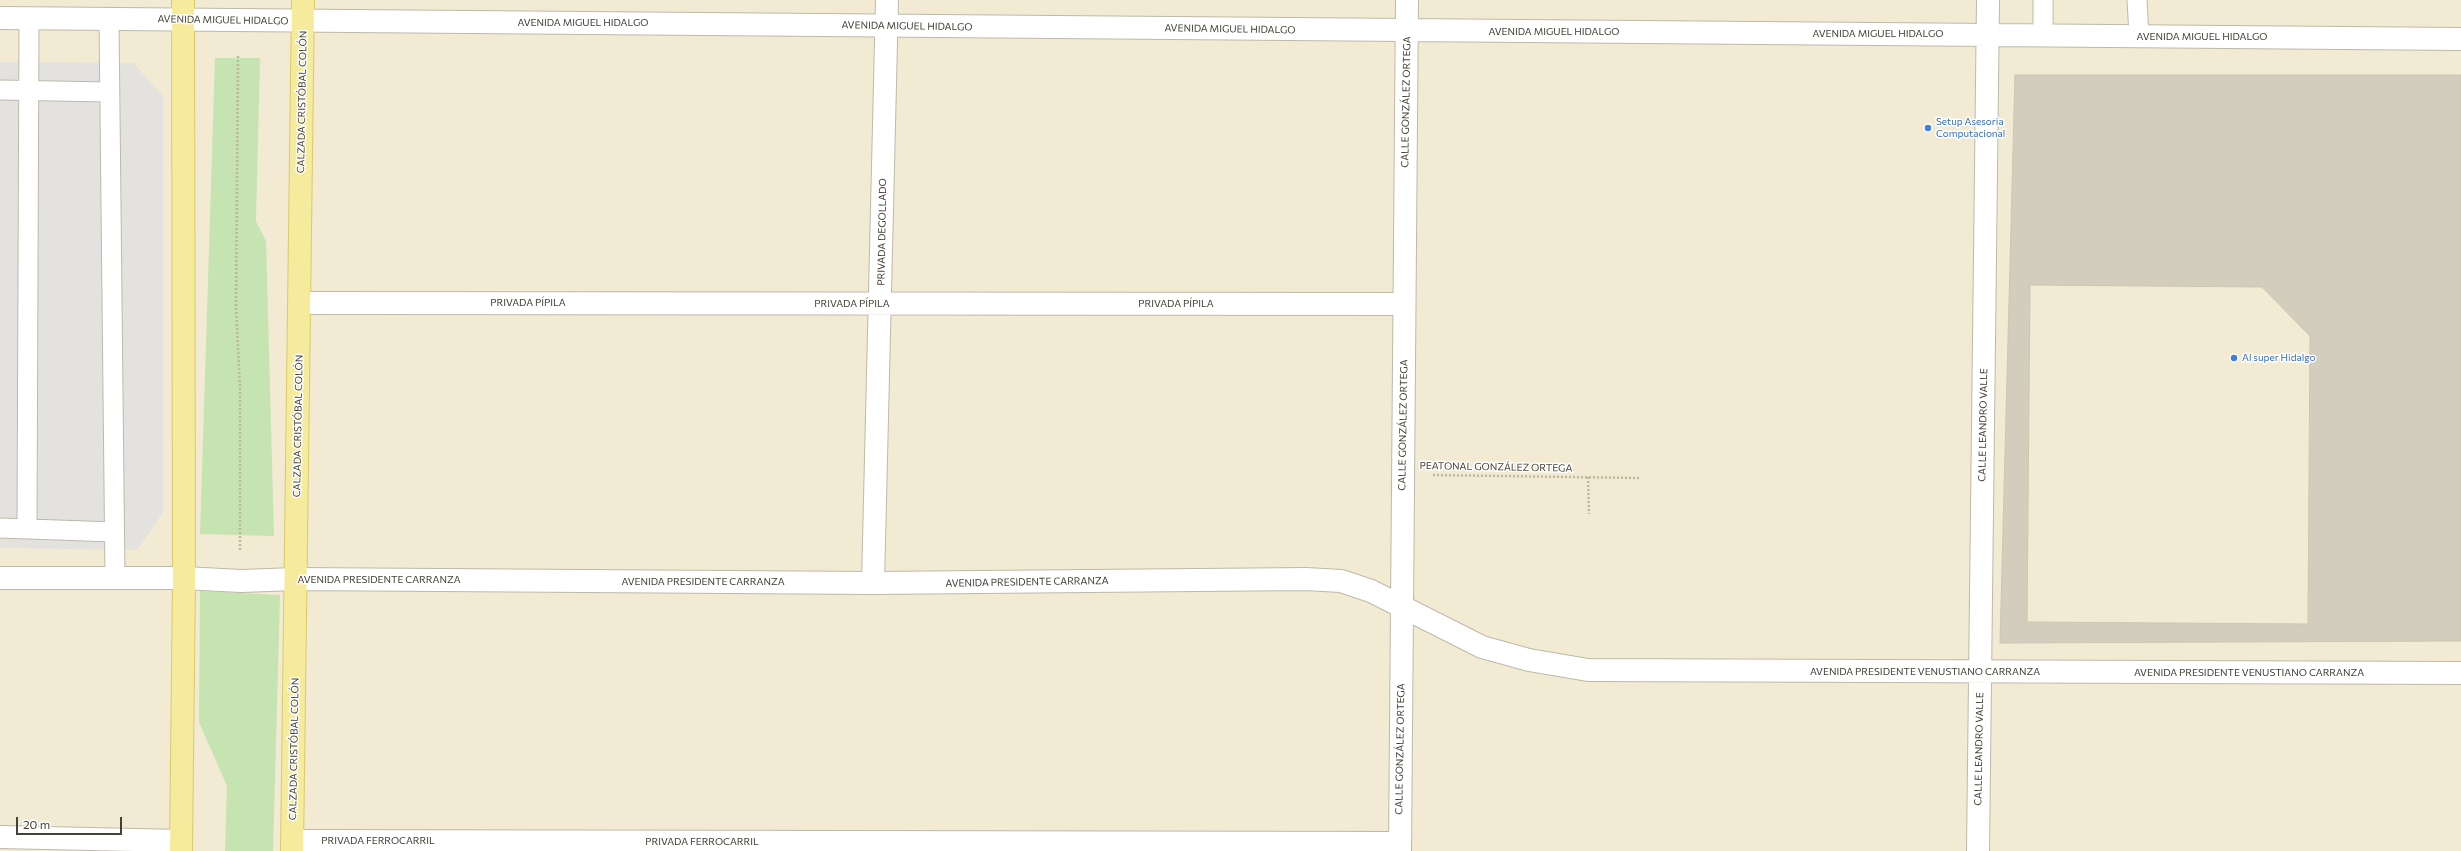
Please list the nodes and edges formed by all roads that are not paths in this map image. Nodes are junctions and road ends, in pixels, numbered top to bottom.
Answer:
1 (887, 0) edge
2 (1407, 0) edge
3 (1988, 0) edge
4 (2043, 0) edge
5 (2137, 0) edge
6 (183, 10) edge
7 (303, 10) edge
8 (0, 18) edge
9 (29, 19) junction
10 (109, 19) junction
11 (887, 26) junction
12 (1407, 30) junction
13 (1988, 35) junction
14 (2043, 35) junction
15 (2139, 36) junction
16 (2461, 39) edge
17 (0, 90) edge
18 (29, 90) junction
19 (109, 92) junction
20 (300, 303) junction
21 (880, 304) junction
22 (1404, 304) junction
23 (0, 528) edge
24 (27, 528) junction
25 (114, 532) junction
26 (0, 578) edge
27 (115, 578) junction
28 (184, 578) junction
29 (296, 579) junction
30 (874, 583) junction
31 (1402, 606) junction
32 (1980, 672) junction
33 (2461, 673) edge
34 (0, 837) edge
35 (181, 846) edge
36 (292, 846) edge
37 (1400, 847) edge
38 (1978, 851) edge

1 - 11 street, PRIVADA DEGOLLADO
2 - 12 street, CALLE GONZÁLEZ ORTEGA
3 - 13 street, CALLE LEANDRO VALLE
4 - 14 lane
5 - 15 lane
6 - 7 street, AVENIDA MIGUEL HIDALGO
6 - 10 street, AVENIDA MIGUEL HIDALGO
6 - 28 main road
7 - 11 street, AVENIDA MIGUEL HIDALGO
7 - 20 main road, CALZADA CRISTÓBAL COLÓN
8 - 9 street, AVENIDA MIGUEL HIDALGO
9 - 10 street, AVENIDA MIGUEL HIDALGO
9 - 18 lane
10 - 19 lane
11 - 12 street, AVENIDA MIGUEL HIDALGO
11 - 21 street, PRIVADA DEGOLLADO
12 - 13 street, AVENIDA MIGUEL HIDALGO
12 - 22 street, CALLE GONZÁLEZ ORTEGA
13 - 14 street, AVENIDA MIGUEL HIDALGO
13 - 32 street, CALLE LEANDRO VALLE
14 - 15 street, AVENIDA MIGUEL HIDALGO
15 - 16 street, AVENIDA MIGUEL HIDALGO
17 - 18 lane
18 - 19 lane
18 - 24 lane
19 - 25 lane
20 - 21 street, PRIVADA PÍPILA
20 - 29 main road, CALZADA CRISTÓBAL COLÓN
21 - 22 street, PRIVADA PÍPILA
21 - 30 street, PRIVADA DEGOLLADO
22 - 31 street, CALLE GONZÁLEZ ORTEGA
23 - 24 lane
24 - 25 lane
25 - 27 lane
26 - 27 street, AVENIDA PRESIDENTE CARRANZA
27 - 28 street, AVENIDA PRESIDENTE CARRANZA
28 - 29 street, AVENIDA PRESIDENTE CARRANZA
28 - 35 main road
29 - 30 street, AVENIDA PRESIDENTE CARRANZA
29 - 36 main road, CALZADA CRISTÓBAL COLÓN
30 - 31 street, AVENIDA PRESIDENTE CARRANZA
31 - 32 street, AVENIDA PRESIDENTE VENUSTIANO CARRANZA
31 - 37 street, CALLE GONZÁLEZ ORTEGA
32 - 33 street, AVENIDA PRESIDENTE VENUSTIANO CARRANZA
32 - 38 street, CALLE LEANDRO VALLE
34 - 35 street
36 - 37 street, PRIVADA FERROCARRIL

